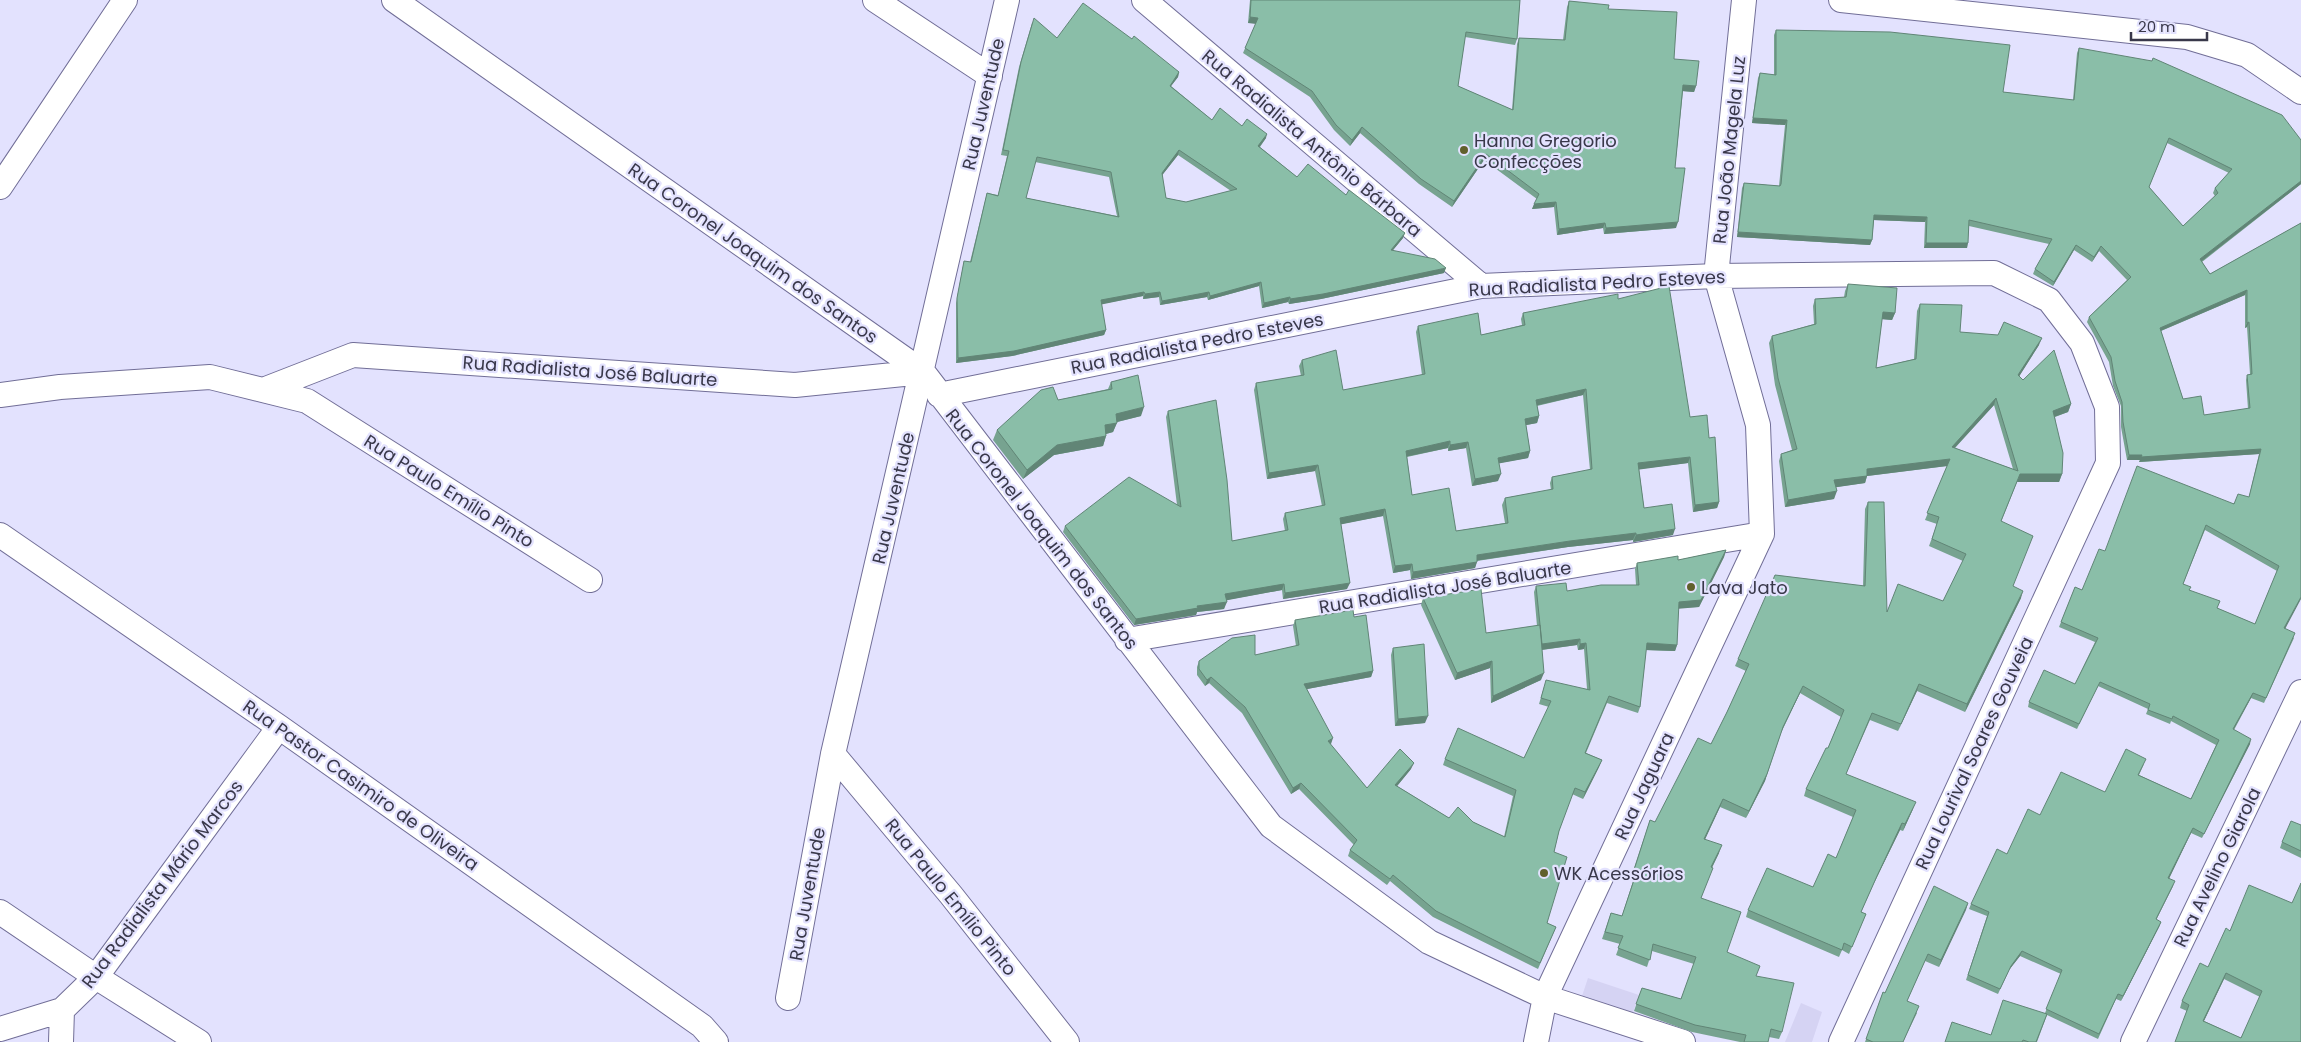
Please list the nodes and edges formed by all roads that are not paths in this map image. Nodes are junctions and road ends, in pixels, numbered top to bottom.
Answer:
1 (125, 0) edge
2 (394, 0) edge
3 (875, 0) edge
4 (1007, 0) edge
5 (1144, 0) edge
6 (1744, 0) edge
7 (1841, 0) edge
8 (990, 76) junction
9 (2301, 92) edge
10 (0, 187) edge
11 (1716, 276) junction
12 (1481, 286) junction
13 (922, 372) junction
14 (263, 390) junction
15 (0, 395) edge
16 (939, 395) junction
17 (2108, 464) joint
18 (1762, 534) junction
19 (0, 535) edge
20 (590, 580) dead end
21 (1127, 640) junction
22 (2301, 692) edge
23 (279, 727) junction
24 (833, 754) junction
25 (0, 912) edge
26 (96, 977) junction
27 (788, 998) dead end
28 (1545, 998) junction
29 (62, 1010) junction
30 (0, 1029) edge
31 (61, 1042) edge
32 (199, 1042) edge
33 (716, 1042) edge
34 (1067, 1042) edge
35 (1536, 1042) edge
36 (1683, 1042) edge
37 (1841, 1042) edge
38 (2133, 1042) edge

1 - 10 street
2 - 13 street, Rua Coronel Joaquim dos Santos
3 - 8 street
4 - 8 street, Rua Juventude
5 - 12 street, Rua Radialista Antônio Bárbara
6 - 11 street, Rua João Magela Luz
7 - 9 street
8 - 13 street, Rua Juventude
11 - 12 street, Rua Radialista Pedro Esteves
11 - 17 street, Rua Radialista Pedro Esteves
11 - 18 street, Rua João Magela Luz
12 - 16 street, Rua Radialista Pedro Esteves
13 - 14 street, Rua Radialista José Baluarte
13 - 16 street, Rua Coronel Joaquim dos Santos
13 - 24 street, Rua Juventude
14 - 15 street
14 - 20 street, Rua Paulo Emílio Pinto
16 - 21 street, Rua Coronel Joaquim dos Santos
17 - 37 street, Rua Lourival Soares Gouveia
18 - 21 street, Rua Radialista José Baluarte
18 - 28 street, Rua Jaguara
19 - 23 street, Rua Pastor Casimiro de Oliveira
21 - 28 street, Rua Coronel Joaquim dos Santos
22 - 38 street, Rua Avelino Giarola
23 - 26 street, Rua Radialista Mário Marcos
23 - 33 street, Rua Pastor Casimiro de Oliveira
24 - 27 street, Rua Juventude
24 - 34 street, Rua Paulo Emílio Pinto
25 - 26 street
26 - 29 street, Rua Radialista Mário Marcos
26 - 32 street
28 - 35 street, Rua Jaguara
28 - 36 street, Rua Coronel Joaquim dos Santos
29 - 30 street, Rua Radialista Mário Marcos
29 - 31 street

